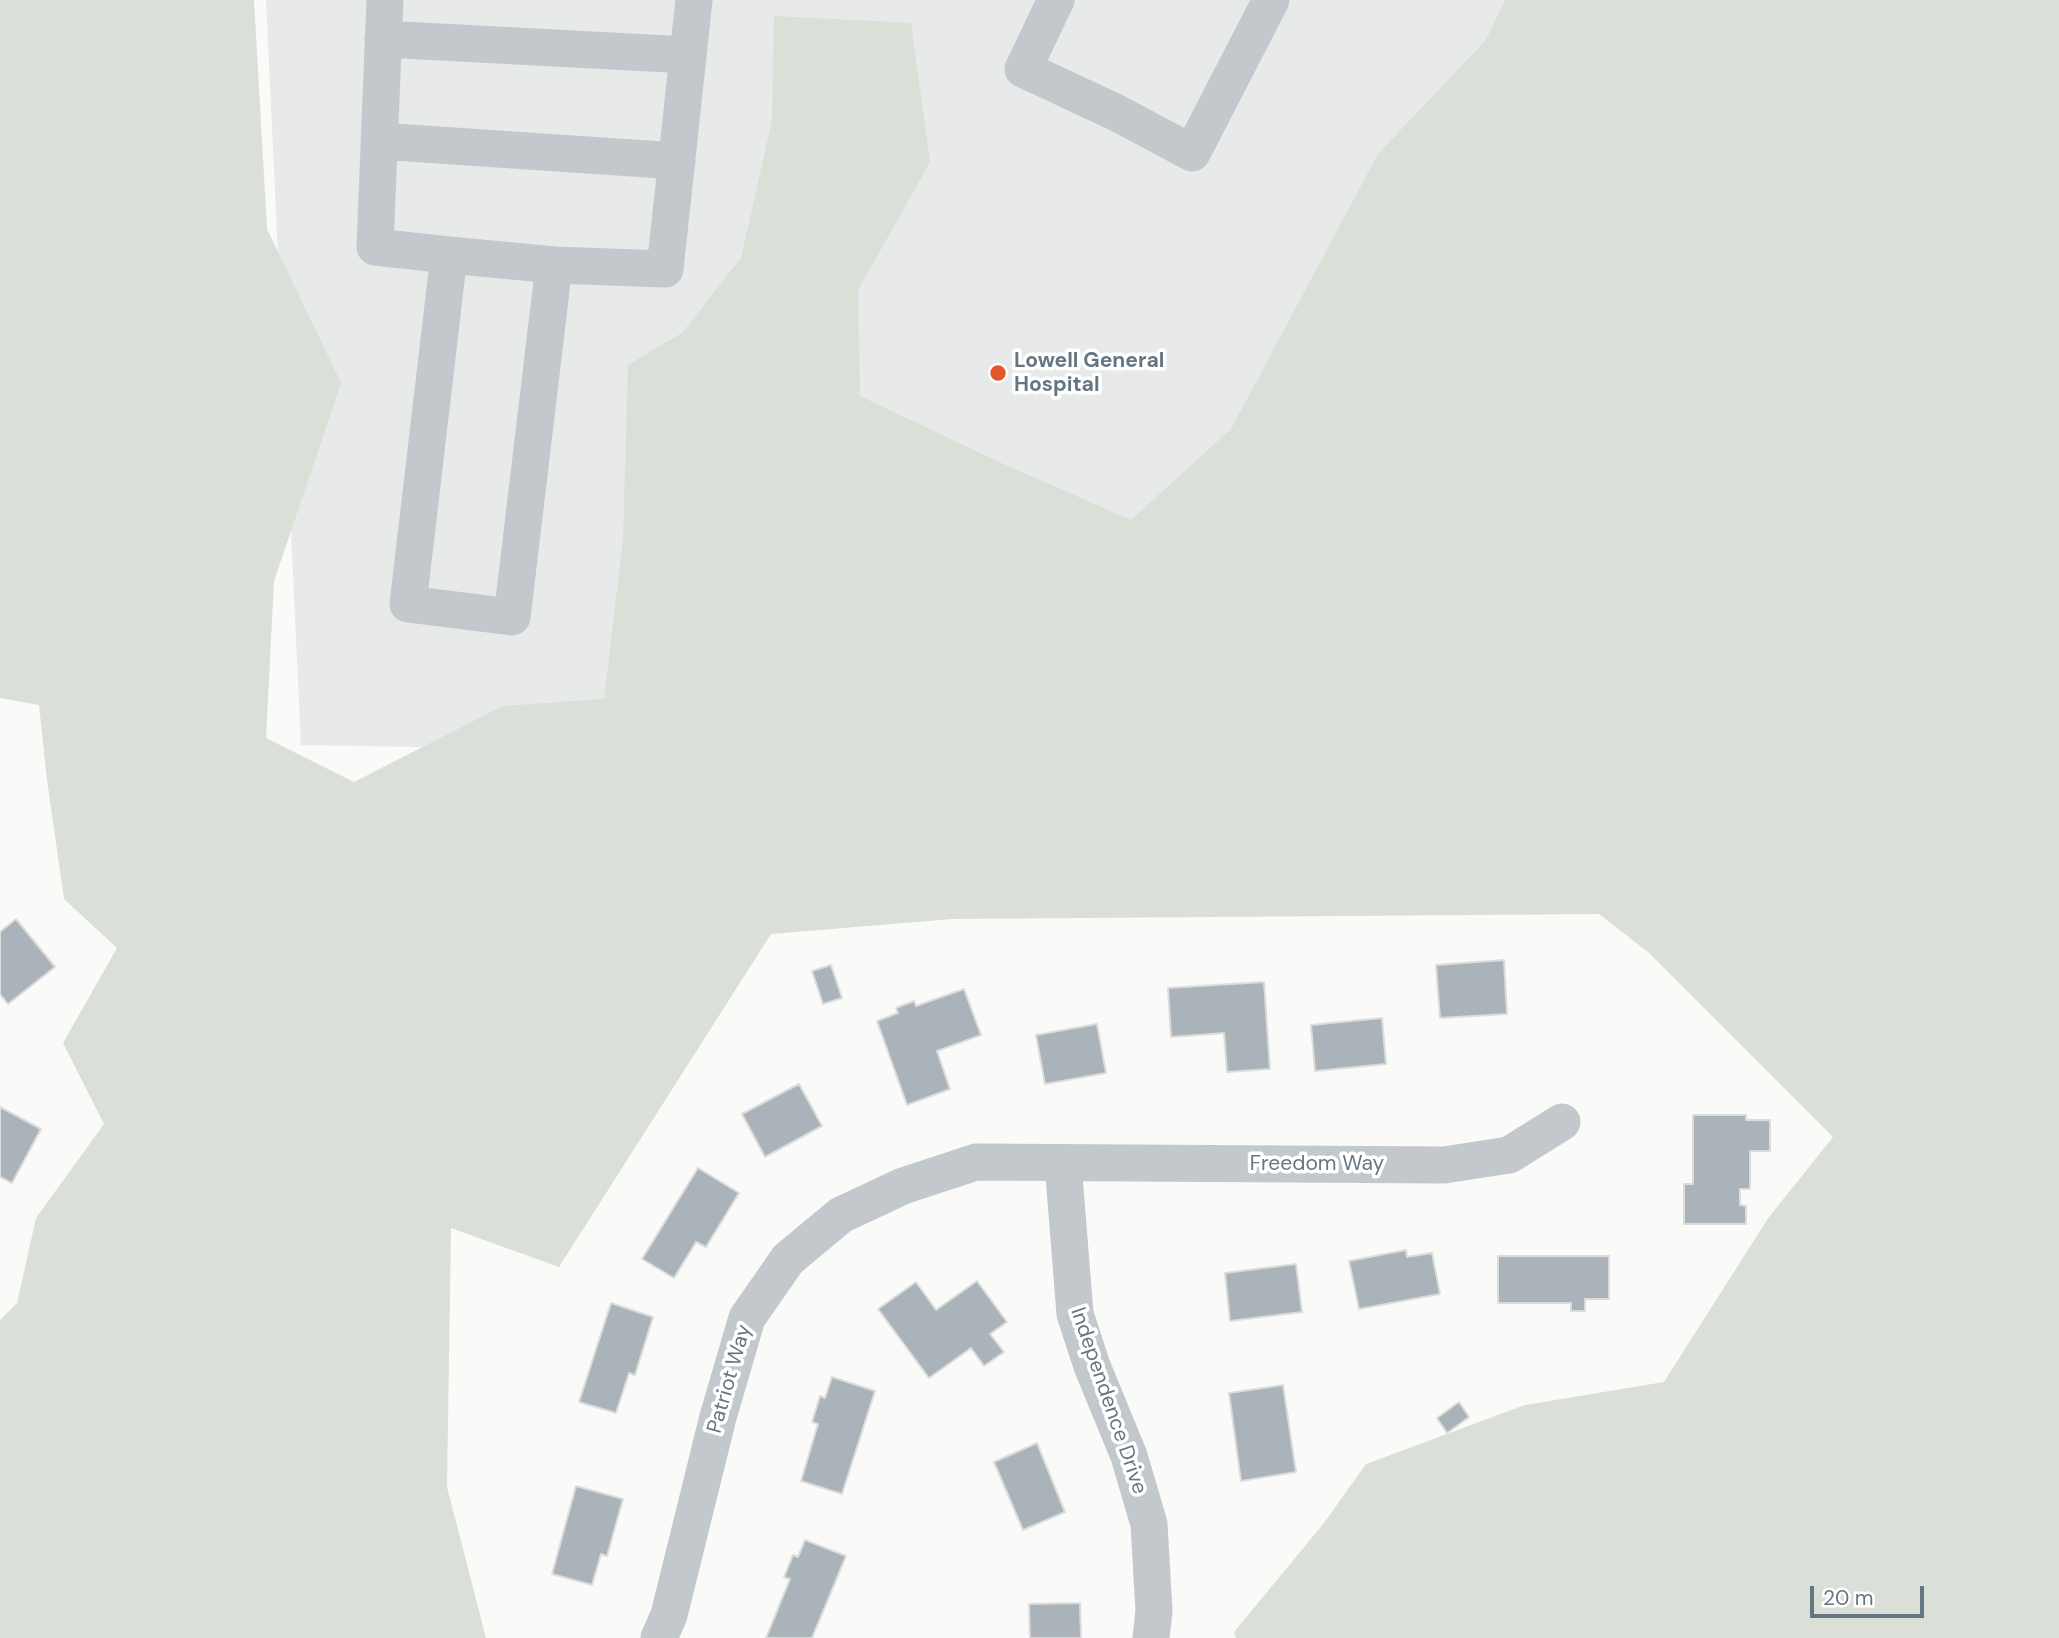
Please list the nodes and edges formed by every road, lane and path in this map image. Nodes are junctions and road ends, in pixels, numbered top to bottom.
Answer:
1 (385, 0) edge
2 (694, 0) edge
3 (1056, 0) edge
4 (1271, 0) edge
5 (383, 39) junction
6 (688, 55) junction
7 (379, 141) junction
8 (677, 161) junction
9 (449, 255) junction
10 (554, 265) junction
11 (1562, 1122) dead end
12 (1063, 1163) junction
13 (659, 1638) edge
14 (1151, 1638) edge

1 - 5 street
2 - 6 street
3 - 4 street
5 - 6 street
5 - 7 street
6 - 8 street
7 - 8 street
7 - 9 street
8 - 10 street
9 - 10 street
9 - 10 street
11 - 12 street, Freedom Way
12 - 13 street, Patriot Way
12 - 14 street, Independence Drive

